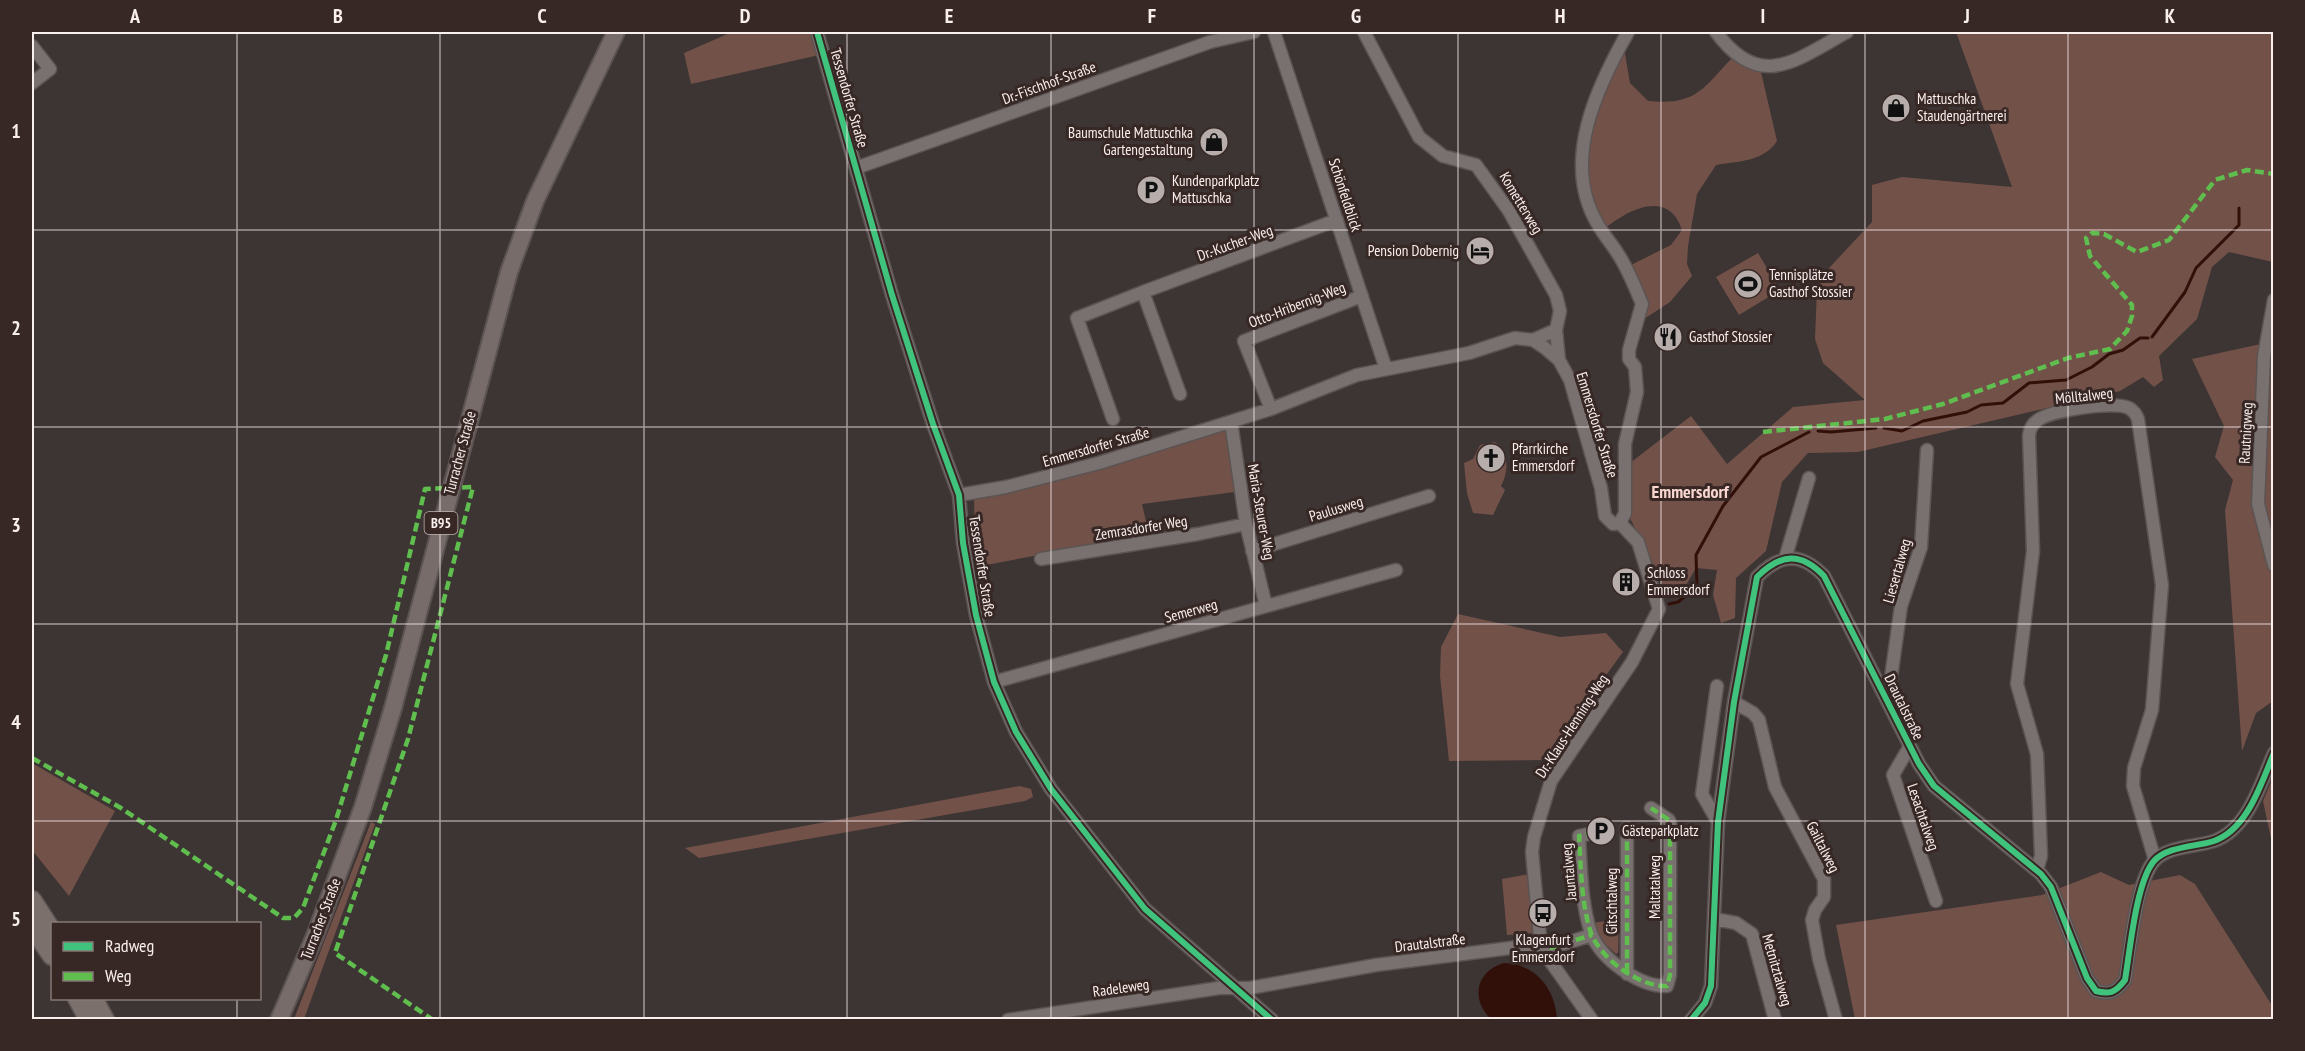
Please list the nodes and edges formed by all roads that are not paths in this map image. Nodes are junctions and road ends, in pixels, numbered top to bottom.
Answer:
1 (616, 32) edge
2 (817, 32) edge
3 (1254, 32) edge
4 (1274, 32) edge
5 (1364, 32) edge
6 (1628, 32) edge
7 (1716, 32) edge
8 (1847, 32) edge
9 (32, 46) edge
10 (32, 83) edge
11 (856, 168) junction
12 (1337, 220) junction
13 (1143, 292) junction
14 (1362, 296) junction
15 (2274, 300) edge
16 (1556, 330) junction
17 (1533, 340) junction
18 (1559, 360) junction
19 (1386, 369) junction
20 (1180, 394) dead end
21 (1271, 409) junction
22 (1113, 419) dead end
23 (1231, 422) junction
24 (1927, 450) dead end
25 (1809, 478) dead end
26 (959, 495) junction
27 (1429, 496) dead end
28 (1620, 523) junction
29 (1246, 524) junction
30 (1252, 551) junction
31 (1041, 559) dead end
32 (1785, 559) junction
33 (2274, 565) edge
34 (1396, 570) dead end
35 (1266, 606) junction
36 (994, 682) junction
37 (1717, 686) dead end
38 (1888, 699) junction
39 (1734, 702) junction
40 (1910, 746) junction
41 (2274, 753) edge
42 (1651, 808) dead end
43 (1718, 822) junction
44 (1626, 828) dead end
45 (1608, 830) dead end
46 (2155, 860) junction
47 (2037, 870) junction
48 (32, 900) edge
49 (1936, 901) dead end
50 (1714, 919) junction
51 (32, 927) edge
52 (51, 929) edge
53 (1592, 934) junction
54 (1541, 948) junction
55 (51, 955) edge
56 (1627, 974) junction
57 (1238, 989) junction
58 (78, 1000) edge
59 (94, 1000) edge
60 (89, 1020) edge
61 (105, 1020) edge
62 (279, 1020) edge
63 (1008, 1020) edge
64 (1272, 1020) edge
65 (1592, 1020) edge
66 (1691, 1020) edge
67 (1775, 1020) edge
68 (1836, 1020) edge

1 - 62 main road, Turracher Straße / B95
2 - 11 street, Tessendorfer Straße
3 - 11 street, Dr.-Fischhof-Straße
4 - 12 street, Schönfeldblick
5 - 16 street, Kometterweg
6 - 28 street, Emmersdorfer Straße
7 - 8 street
9 - 10 street
11 - 26 street, Tessendorfer Straße
12 - 13 street, Dr.-Kucher-Weg
12 - 14 street, Schönfeldblick
13 - 20 street
13 - 22 street, Dr.-Kucher-Weg
14 - 19 street, Schönfeldblick
14 - 21 street, Otto-Hribernig-Weg
15 - 33 street, Rautnigweg
16 - 17 street
16 - 18 street, Kometterweg
17 - 18 street, Emmersdorfer Straße
17 - 19 street, Emmersdorfer Straße
18 - 28 street, Emmersdorfer Straße
19 - 21 street, Emmersdorfer Straße
21 - 23 street, Emmersdorfer Straße
23 - 26 street, Emmersdorfer Straße
23 - 29 street, Maria-Steurer-Weg
24 - 38 street, Liesertalweg
25 - 32 street
26 - 36 street, Tessendorfer Straße
27 - 30 street, Paulusweg
28 - 54 street, Dr.-Klaus-Henning-Weg
29 - 30 street, Maria-Steurer-Weg
29 - 31 street, Zemrasdorfer Weg
30 - 35 street, Maria-Steurer-Weg
32 - 38 street, Drautalstraße
32 - 39 street
34 - 35 street, Semerweg
35 - 36 street, Semerweg
36 - 57 street, Tessendorfer Straße
37 - 43 street
38 - 40 street, Drautalstraße
39 - 43 street
39 - 68 street, Gailtalweg
40 - 47 street, Drautalstraße
40 - 49 street, Lesachtalweg
41 - 46 street
42 - 56 street, Maltatalweg
43 - 50 street
44 - 56 street, Gitschtalweg
45 - 53 street, Jauntalweg
46 - 47 street, Drautalstraße
46 - 47 street, Mölltalweg
48 - 52 highway
50 - 66 street
50 - 67 street, Metnitztalweg
51 - 55 highway
53 - 54 street, Drautalstraße
53 - 56 street
54 - 57 street, Drautalstraße
54 - 65 street
57 - 63 street, Radeleweg
57 - 64 street, Tessendorfer Straße
58 - 60 highway
59 - 61 highway

